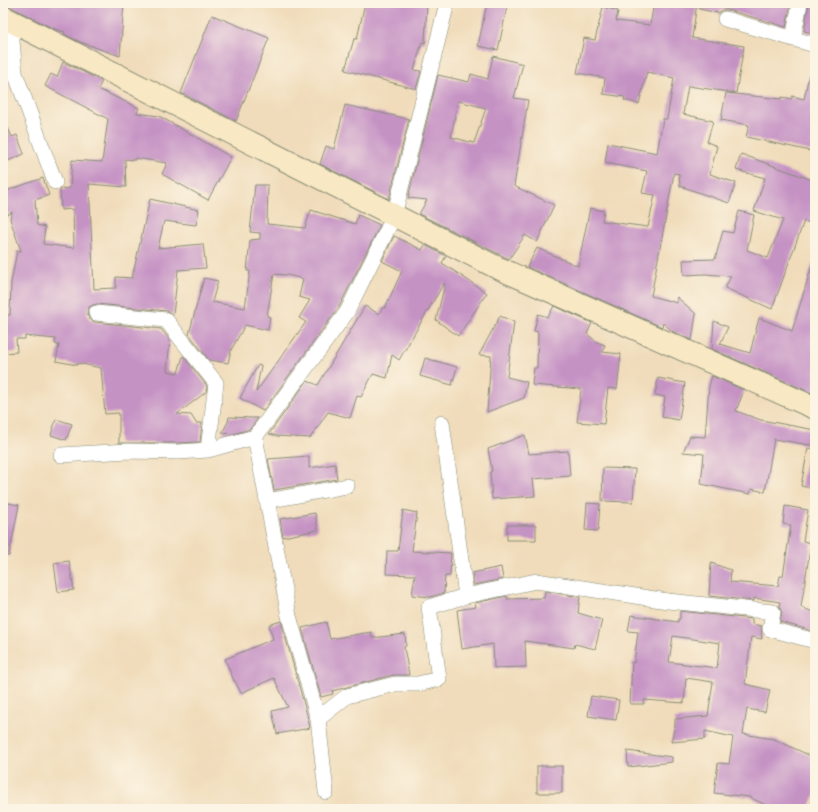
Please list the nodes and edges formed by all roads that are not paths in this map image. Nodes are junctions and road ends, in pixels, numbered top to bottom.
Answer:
1 (447, 3) edge
2 (800, 3) edge
3 (6, 18) edge
4 (724, 19) dead end
5 (792, 39) junction
6 (815, 45) edge
7 (55, 182) dead end
8 (394, 216) junction
9 (96, 313) dead end
10 (815, 408) edge
11 (442, 423) dead end
12 (255, 437) junction
13 (208, 450) junction
14 (61, 455) dead end
15 (347, 486) dead end
16 (267, 501) junction
17 (466, 596) junction
18 (815, 641) edge
19 (318, 720) junction
20 (326, 792) dead end

1 - 8 street
2 - 5 street
3 - 7 street
3 - 8 street
4 - 5 street
5 - 6 street
8 - 10 street
8 - 12 street
9 - 13 street
11 - 17 street
12 - 13 street
12 - 16 street
13 - 14 street
15 - 16 street
16 - 19 street
17 - 18 street
17 - 19 street
19 - 20 street

